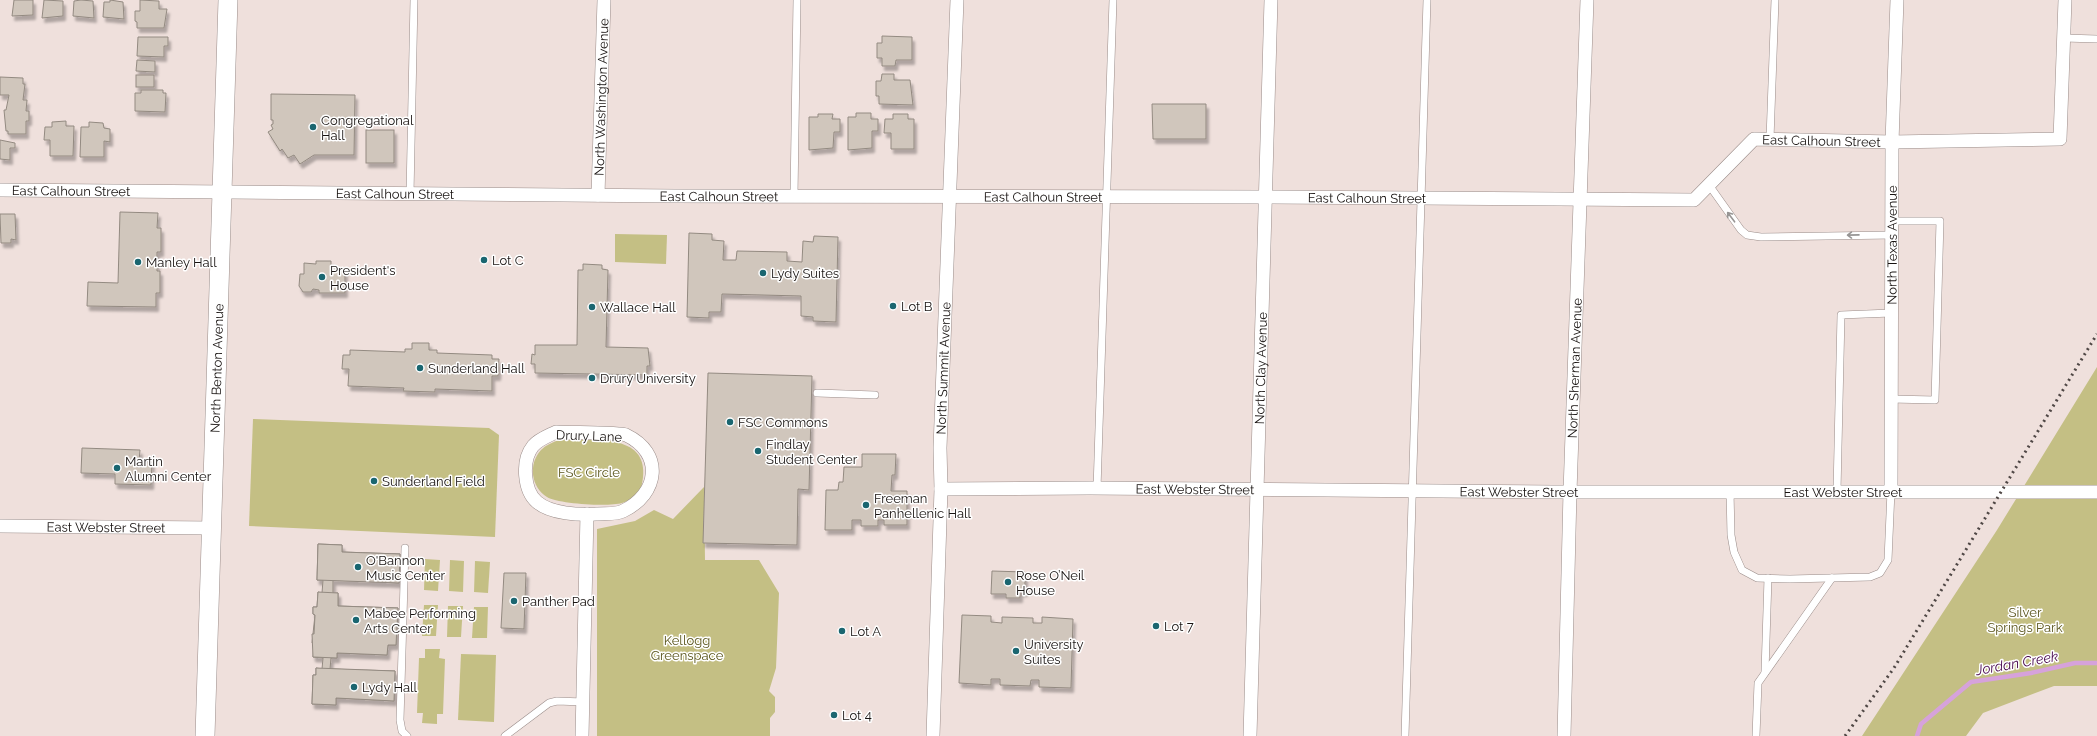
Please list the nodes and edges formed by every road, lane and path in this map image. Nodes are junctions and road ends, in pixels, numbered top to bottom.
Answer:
1 (228, 0) edge
2 (414, 0) edge
3 (604, 0) edge
4 (797, 0) edge
5 (956, 0) edge
6 (1113, 0) edge
7 (1271, 0) edge
8 (1427, 0) edge
9 (1587, 0) edge
10 (1775, 0) edge
11 (1897, 0) edge
12 (2065, 0) edge
13 (2064, 38) junction
14 (2097, 39) edge
15 (1770, 139) junction
16 (1892, 142) junction
17 (1709, 185) junction
18 (0, 190) edge
19 (221, 192) junction
20 (410, 194) junction
21 (598, 195) junction
22 (794, 196) junction
23 (949, 196) junction
24 (1108, 196) junction
25 (1264, 197) junction
26 (1420, 198) junction
27 (1580, 199) junction
28 (1892, 221) junction
29 (1892, 235) junction
30 (1891, 313) junction
31 (817, 393) dead end
32 (875, 395) dead end
33 (1891, 400) junction
34 (1097, 488) junction
35 (941, 489) junction
36 (1258, 490) junction
37 (1730, 491) junction
38 (1837, 491) junction
39 (1890, 491) junction
40 (1412, 492) junction
41 (1570, 492) junction
42 (2097, 492) edge
43 (587, 514) junction
44 (0, 526) edge
45 (211, 528) junction
46 (405, 548) dead end
47 (1768, 578) junction
48 (1832, 578) junction
49 (1765, 673) junction
50 (583, 702) junction
51 (205, 736) edge
52 (407, 736) edge
53 (505, 736) edge
54 (582, 736) edge
55 (933, 736) edge
56 (1250, 736) edge
57 (1405, 736) edge
58 (1564, 736) edge
59 (1756, 736) edge

1 - 19 main road, North Benton Avenue
2 - 20 lane
3 - 21 street, North Washington Avenue
4 - 22 lane
5 - 23 street, North Summit Avenue
6 - 24 lane
7 - 25 street, North Clay Avenue
8 - 26 lane
9 - 27 street, North Sherman Avenue
10 - 15 lane
11 - 16 street, North Texas Avenue
12 - 13 street
13 - 14 lane
13 - 16 street, East Calhoun Street
15 - 16 street, East Calhoun Street
15 - 17 street, East Calhoun Street
16 - 28 street, North Texas Avenue
17 - 27 street, East Calhoun Street
29 -> 17 lane
18 - 19 street, East Calhoun Street
19 - 20 street, East Calhoun Street
19 - 45 main road, North Benton Avenue
20 - 21 street, East Calhoun Street
21 - 22 street, East Calhoun Street
22 - 23 street, East Calhoun Street
23 - 24 street, East Calhoun Street
23 - 35 street, North Summit Avenue
24 - 25 street, East Calhoun Street
24 - 34 lane
25 - 26 street, East Calhoun Street
25 - 36 street, North Clay Avenue
26 - 27 street, East Calhoun Street
26 - 40 lane
27 - 41 street, North Sherman Avenue
28 - 29 street, North Texas Avenue
28 - 33 lane
29 - 30 street, North Texas Avenue
30 - 33 street, North Texas Avenue
30 - 38 lane
31 - 32 lane
33 - 39 street, North Texas Avenue
34 - 35 street, East Webster Street
34 - 36 street, East Webster Street
35 - 55 street, North Summit Avenue
36 - 40 street, East Webster Street
36 - 56 street, North Clay Avenue
37 - 38 street, East Webster Street
37 - 41 street, East Webster Street
37 - 47 lane
38 - 39 street, East Webster Street
39 - 42 street, East Webster Street
39 - 48 lane
40 - 41 street, East Webster Street
40 - 57 lane
41 - 58 street, North Sherman Avenue
43 - 43 street, Drury Lane
43 - 50 street
44 - 45 street, East Webster Street
45 - 51 main road, North Benton Avenue
46 - 52 lane
47 - 48 lane
47 - 49 lane
48 - 49 lane
49 - 59 lane
50 - 53 lane
50 - 54 street

